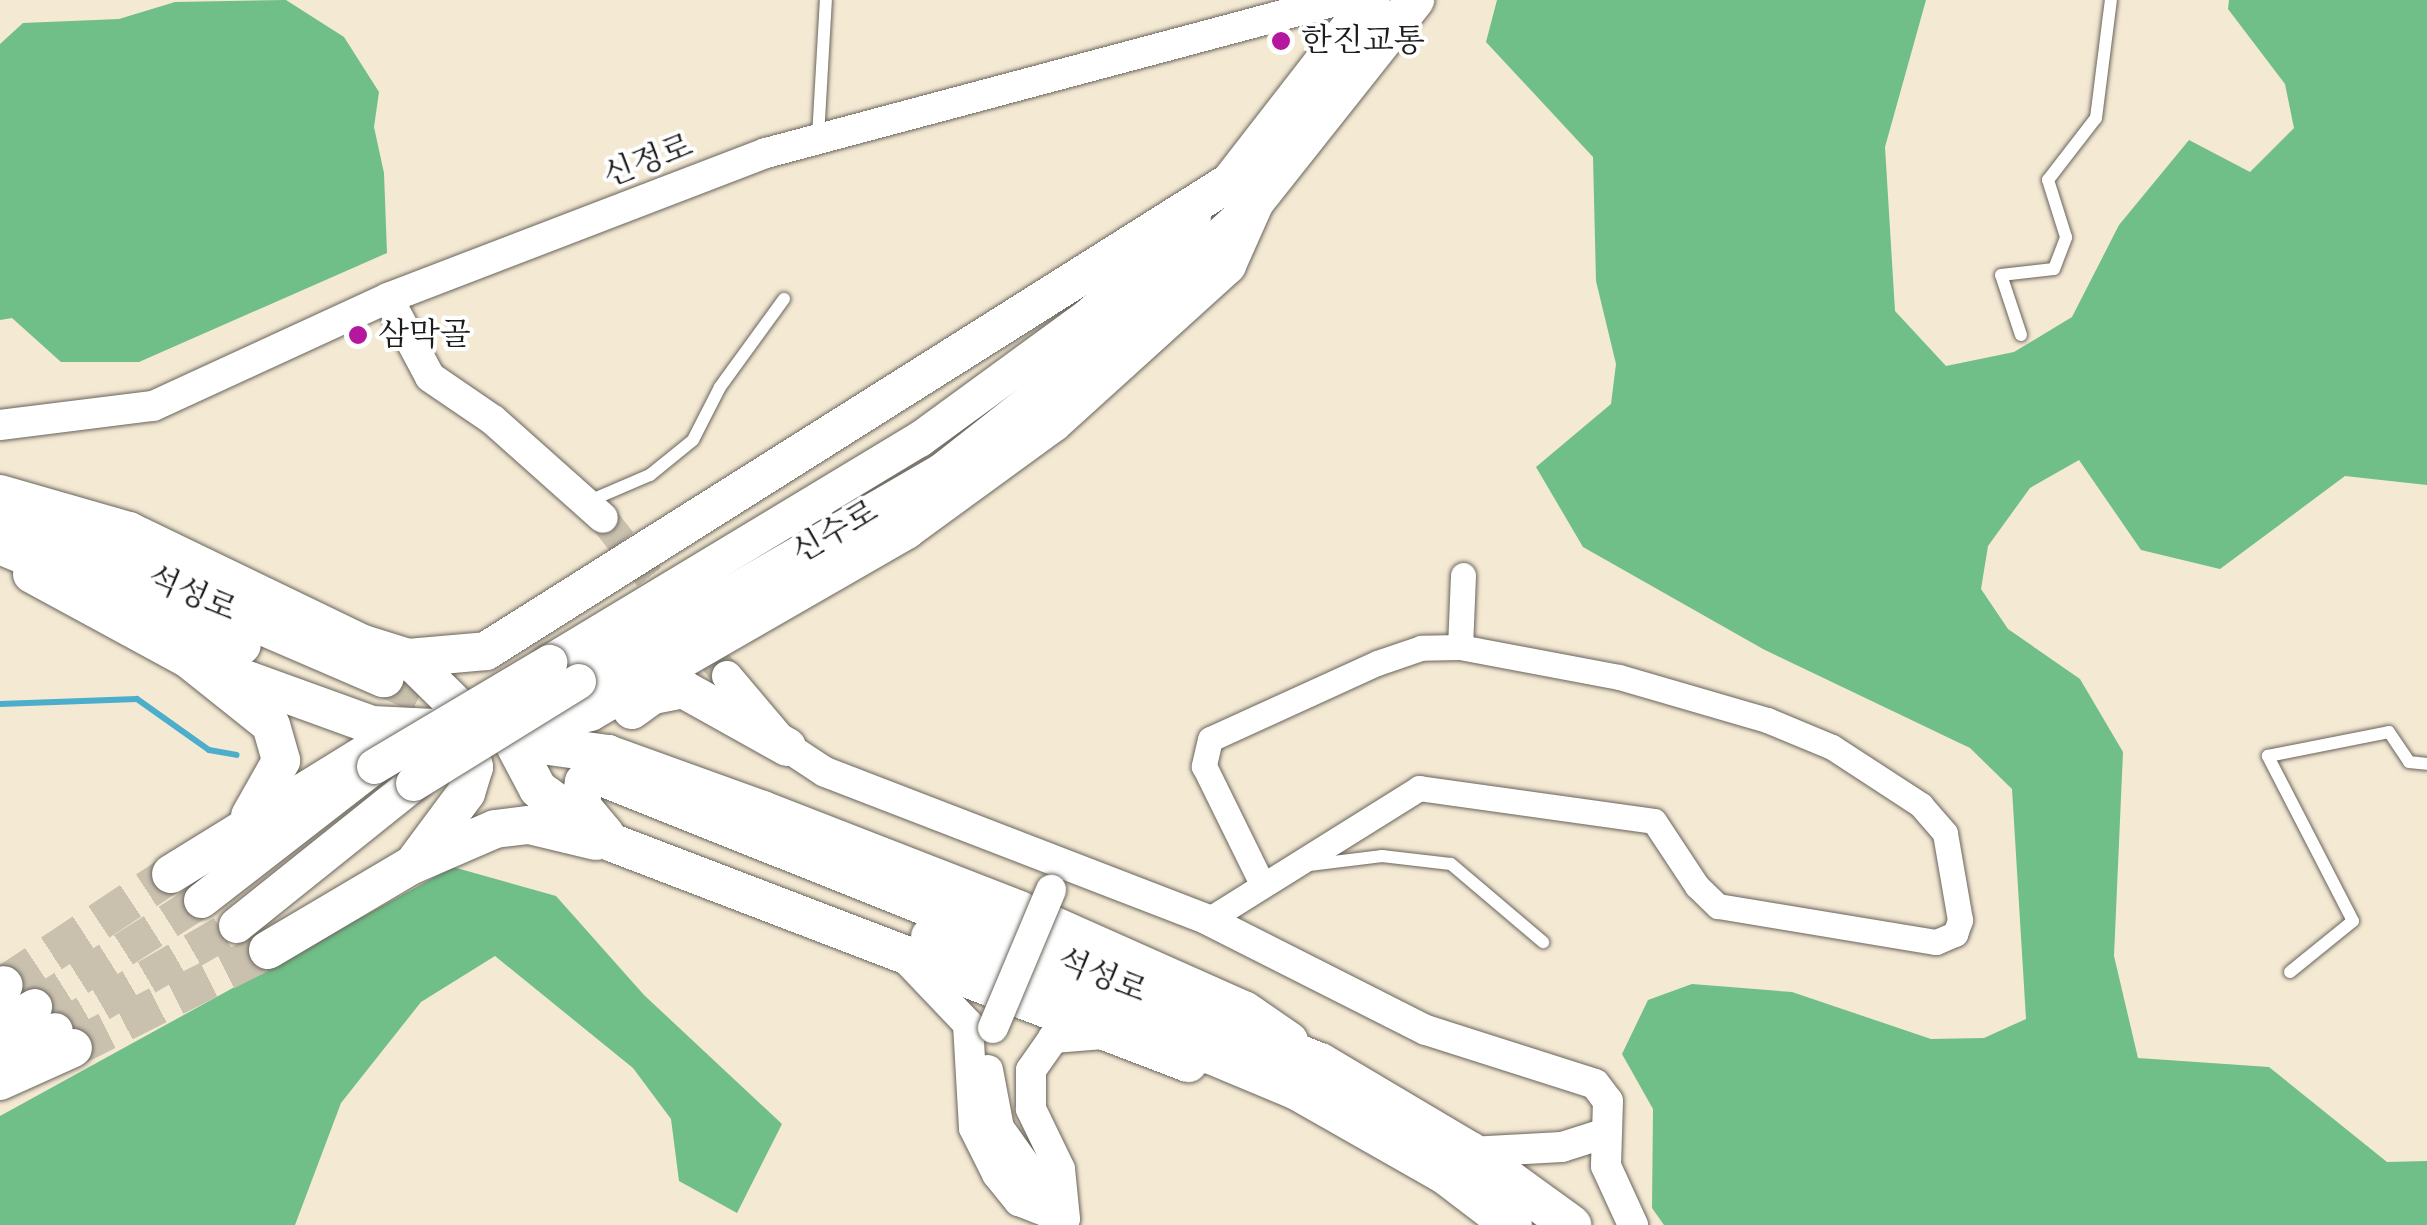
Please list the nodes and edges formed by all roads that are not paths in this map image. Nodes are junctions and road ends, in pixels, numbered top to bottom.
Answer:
1 (826, 0) edge
2 (1339, 0) edge
3 (1371, 0) edge
4 (1415, 0) edge
5 (2111, 0) edge
6 (818, 139) junction
7 (1242, 192) junction
8 (388, 298) junction
9 (784, 300) dead end
10 (2021, 335) dead end
11 (0, 424) edge
12 (0, 494) edge
13 (595, 510) joint
14 (0, 512) edge
15 (0, 544) edge
16 (0, 555) edge
17 (1463, 575) dead end
18 (512, 640) junction
19 (1460, 647) junction
20 (187, 658) junction
21 (666, 664) junction
22 (563, 672) junction
23 (728, 676) tunnel mouth
24 (381, 681) junction
25 (630, 711) junction
26 (467, 736) junction
27 (510, 737) junction
28 (787, 748) junction
29 (2427, 764) edge
30 (661, 770) junction
31 (605, 777) junction
32 (233, 838) junction
33 (613, 843) junction
34 (1062, 860) junction
35 (412, 865) junction
36 (1290, 867) junction
37 (171, 874) tunnel mouth
38 (1262, 884) junction
39 (201, 900) tunnel mouth
40 (1208, 920) junction
41 (236, 925) tunnel mouth
42 (1543, 942) dead end
43 (268, 950) tunnel mouth
44 (908, 961) junction
45 (2290, 972) dead end
46 (33, 1011) edge
47 (0, 1025) edge
48 (1109, 1035) junction
49 (0, 1057) edge
50 (1308, 1076) junction
51 (0, 1081) edge
52 (1603, 1134) junction
53 (1470, 1152) junction
54 (1069, 1222) edge
55 (1512, 1225) edge
56 (1571, 1225) edge
57 (1632, 1225) edge

1 - 6 lane
2 - 6 street, 신정로
3 - 7 main road, 신수로
4 - 7 main road, 신수로
5 - 10 lane
6 - 8 street, 신정로
7 - 18 main road
7 - 21 main road
7 - 22 main road, 신수로
8 - 11 street, 신정로
8 - 13 street
9 - 13 lane
12 - 24 main road
14 - 24 highway, 석성로
15 - 24 highway, 석성로
16 - 20 main road
17 - 19 street
18 - 24 main road
18 - 27 main road
19 - 36 street
19 - 38 street
20 - 24 main road
20 - 32 main road
21 - 25 main road
21 - 27 main road
22 - 39 main road, 신수로, bridge
22 - 41 main road, 신수로, bridge
23 - 28 street
24 - 26 main road
24 - 26 main road
25 - 28 main road
25 - 30 main road
26 - 27 main road
26 - 32 main road
26 - 35 main road
27 - 31 main road
27 - 33 main road
28 - 34 street
29 - 45 lane
30 - 31 main road
30 - 50 main road
31 - 33 main road
31 - 50 highway, 석성로
32 - 37 main road
33 - 35 main road
33 - 44 main road
34 - 40 street
34 - 54 street, bridge
35 - 43 main road
36 - 38 street
36 - 42 lane
38 - 40 street
40 - 52 street
44 - 48 main road
44 - 54 street
46 - 47 main road
46 - 49 main road
46 - 51 main road
48 - 50 main road
48 - 54 street
50 - 53 highway, 석성로
50 - 55 highway, 석성로
52 - 53 street
52 - 57 street
53 - 56 highway, 석성로

